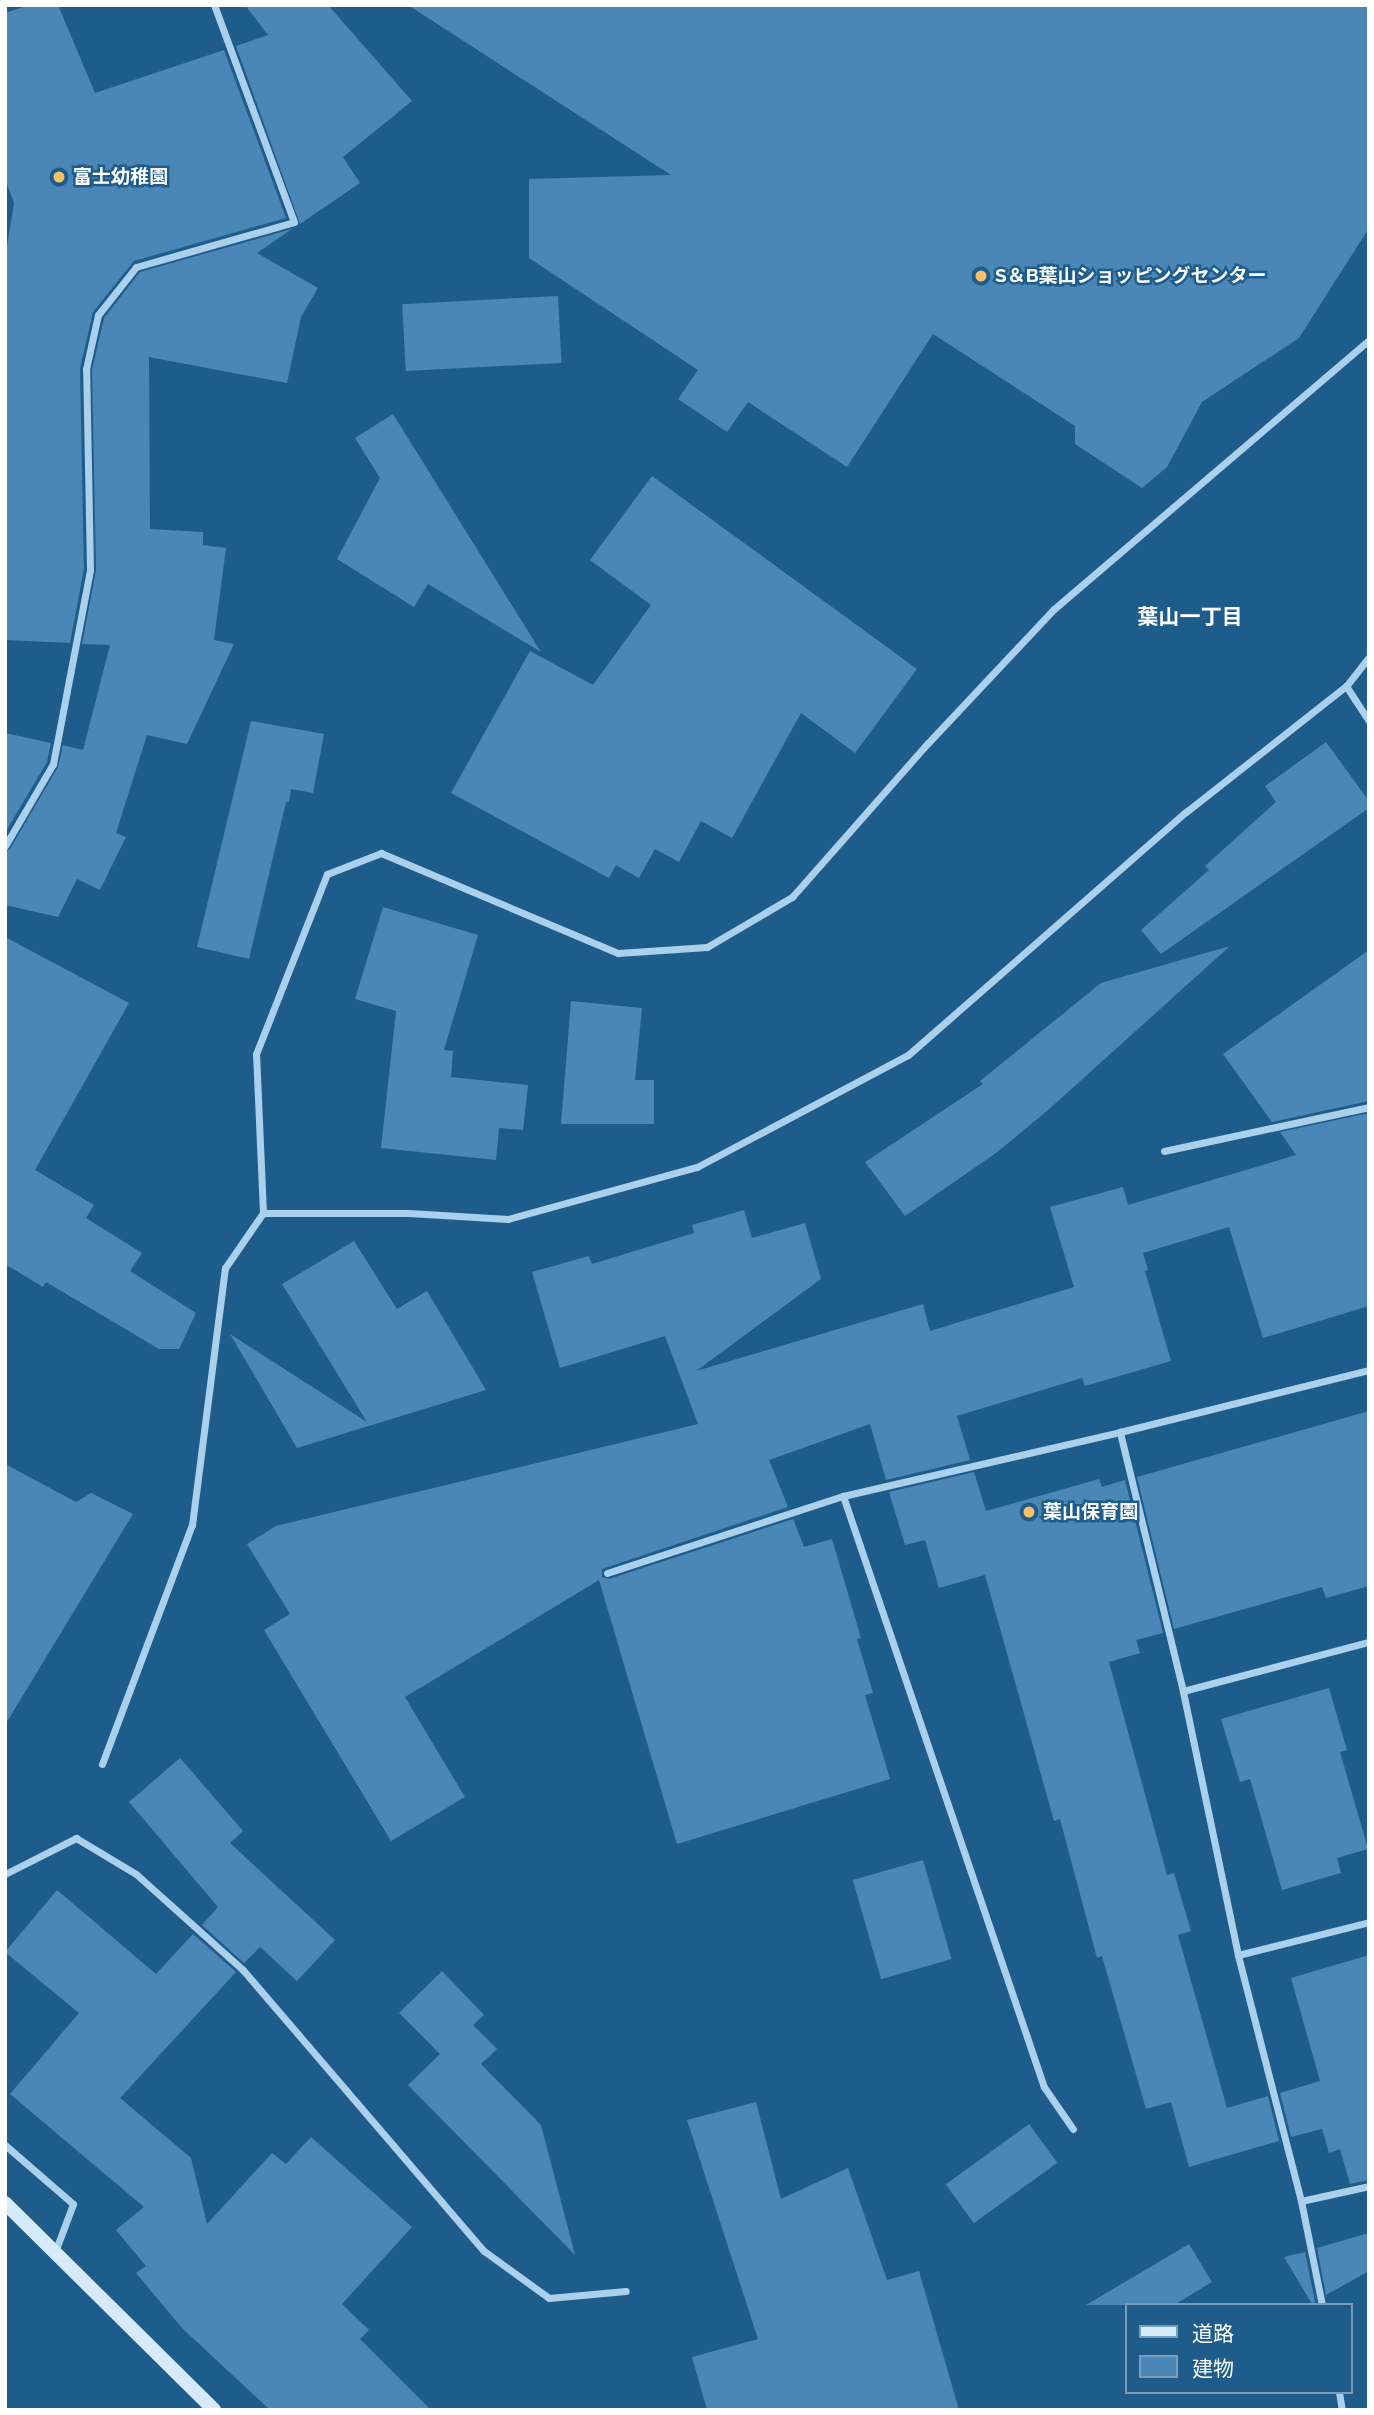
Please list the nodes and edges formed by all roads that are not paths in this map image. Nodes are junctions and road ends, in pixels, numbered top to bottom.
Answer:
1 (214, 5) edge
2 (1369, 340) edge
3 (1369, 657) edge
4 (1346, 686) junction
5 (1369, 721) edge
6 (5, 846) edge
7 (1369, 1107) edge
8 (1164, 1151) dead end
9 (263, 1213) junction
10 (1369, 1370) edge
11 (1120, 1432) junction
12 (843, 1496) junction
13 (607, 1573) dead end
14 (1369, 1642) edge
15 (1183, 1691) junction
16 (102, 1764) dead end
17 (5, 1874) edge
18 (1369, 1922) edge
19 (1238, 1955) junction
20 (1073, 2129) dead end
21 (5, 2145) edge
22 (1369, 2186) edge
23 (1301, 2200) junction
24 (5, 2203) edge
25 (55, 2252) junction
26 (626, 2291) dead end
27 (1322, 2303) edge
28 (214, 2410) edge

1 - 6 street
2 - 9 street
3 - 4 street
4 - 5 street
4 - 9 street
7 - 8 street
9 - 16 street
10 - 11 street
11 - 12 street
11 - 15 street
12 - 13 street
12 - 20 street
14 - 15 street
15 - 19 street
17 - 26 street
18 - 19 street
19 - 23 street
21 - 25 street
22 - 23 street
23 - 27 street
24 - 25 street
25 - 28 street

